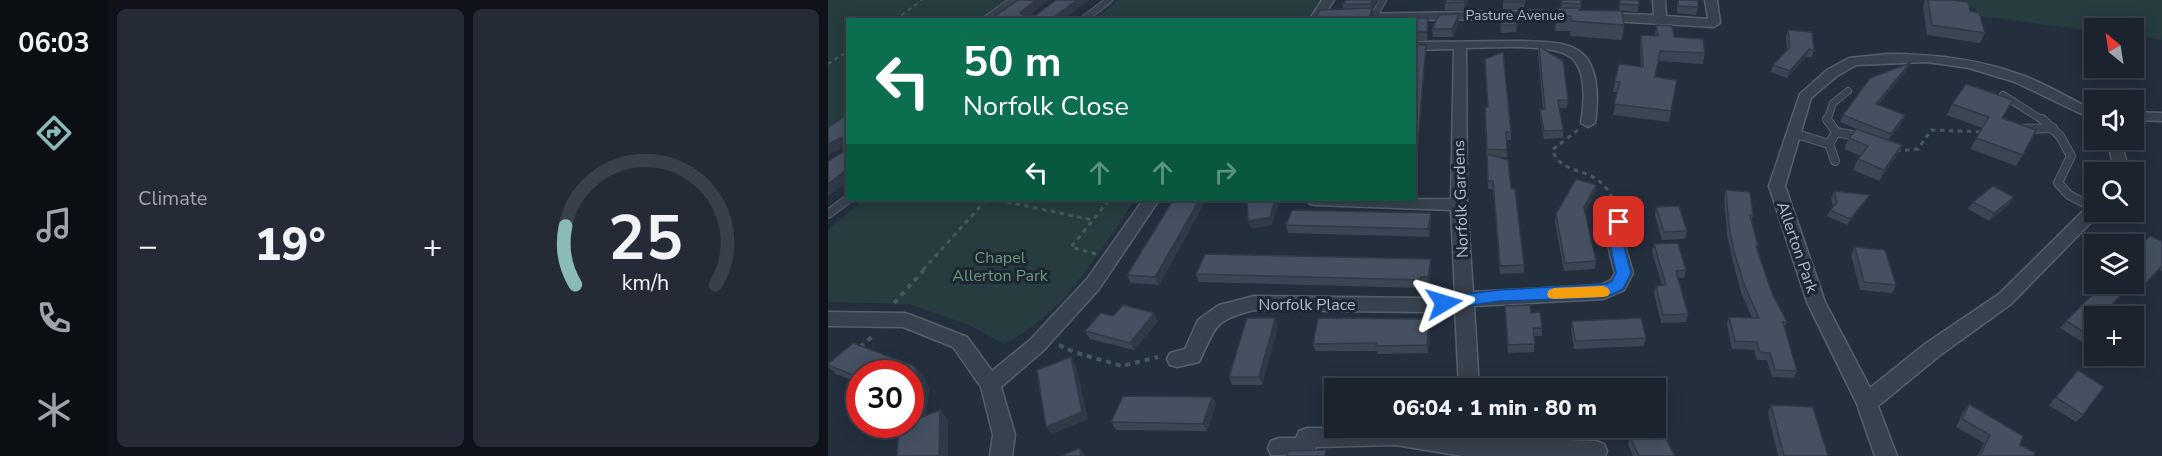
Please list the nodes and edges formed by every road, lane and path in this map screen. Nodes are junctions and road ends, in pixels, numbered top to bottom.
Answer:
1 (922, 0) edge
2 (1012, 0) edge
3 (1109, 0) edge
4 (1328, 0) edge
5 (1383, 0) edge
6 (1432, 0) edge
7 (1488, 0) edge
8 (1543, 0) edge
9 (1600, 0) edge
10 (1659, 0) edge
11 (1711, 0) edge
12 (1539, 14) junction
13 (1482, 15) junction
14 (1374, 16) junction
15 (1425, 16) junction
16 (1598, 16) junction
17 (898, 18) edge
18 (989, 18) edge
19 (1086, 18) edge
20 (1317, 18) edge
21 (1335, 18) edge
22 (1660, 18) junction
23 (1416, 46) edge
24 (1460, 46) junction
25 (846, 52) edge
26 (828, 64) edge
27 (1848, 91) dead end
28 (2003, 95) edge
29 (2084, 110) edge
30 (2144, 116) edge
31 (2162, 117) edge
32 (1588, 123) joint
33 (2052, 128) junction
34 (2014, 129) joint
35 (1836, 132) junction
36 (1793, 133) junction
37 (1829, 144) junction
38 (1883, 145) joint
39 (1835, 161) dead end
40 (846, 200) edge
41 (985, 201) edge
42 (1003, 201) edge
43 (1108, 201) edge
44 (1150, 201) edge
45 (1345, 201) edge
46 (2084, 203) edge
47 (1459, 205) junction
48 (828, 214) edge
49 (2084, 219) edge
50 (1093, 220) junction
51 (1619, 222) joint
52 (1112, 258) junction
53 (1464, 301) junction
54 (828, 318) edge
55 (884, 320) junction
56 (1044, 338) junction
57 (856, 351) edge
58 (1180, 358) joint
59 (1468, 378) edge
60 (990, 384) junction
61 (1867, 404) junction
62 (1472, 443) edge
63 (1279, 448) dead end
64 (1596, 451) dead end
65 (1001, 456) edge
66 (1886, 456) edge

1 - 17 path
2 - 18 lane
3 - 19 lane
4 - 20 street
5 - 14 lane
6 - 15 street
7 - 13 street
8 - 12 street
9 - 16 street
10 - 22 street
11 - 22 street, Pasture Avenue
12 - 13 street, Pasture Avenue
12 - 16 street, Pasture Avenue
13 - 15 street, Pasture Avenue
14 - 15 street, Pasture Avenue
14 - 21 street, Pasture Avenue
16 - 22 street, Pasture Avenue
23 - 24 street
24 - 32 street
24 - 47 street, Norfolk Gardens
25 - 26 path
27 - 35 lane
28 - 33 lane
29 - 36 street, Allerton Park
30 - 31 street
32 - 51 path
33 - 34 lane
33 - 46 lane
34 - 38 path
35 - 37 lane
35 - 38 lane
36 - 37 lane
36 - 61 street, Allerton Park
37 - 39 lane
40 - 48 lane
41 - 55 path
42 - 50 path
43 - 50 path
44 - 52 street
45 - 47 street
47 - 53 street, Norfolk Gardens
49 - 61 street
50 - 52 path
51 - 53 street
52 - 56 street
53 - 58 street, Norfolk Place
53 - 59 street, Norfolk Gardens
54 - 55 street
55 - 57 path
55 - 60 street
56 - 58 path
56 - 60 street
60 - 65 street
61 - 66 street, Allerton Park
62 - 63 street
62 - 64 street

